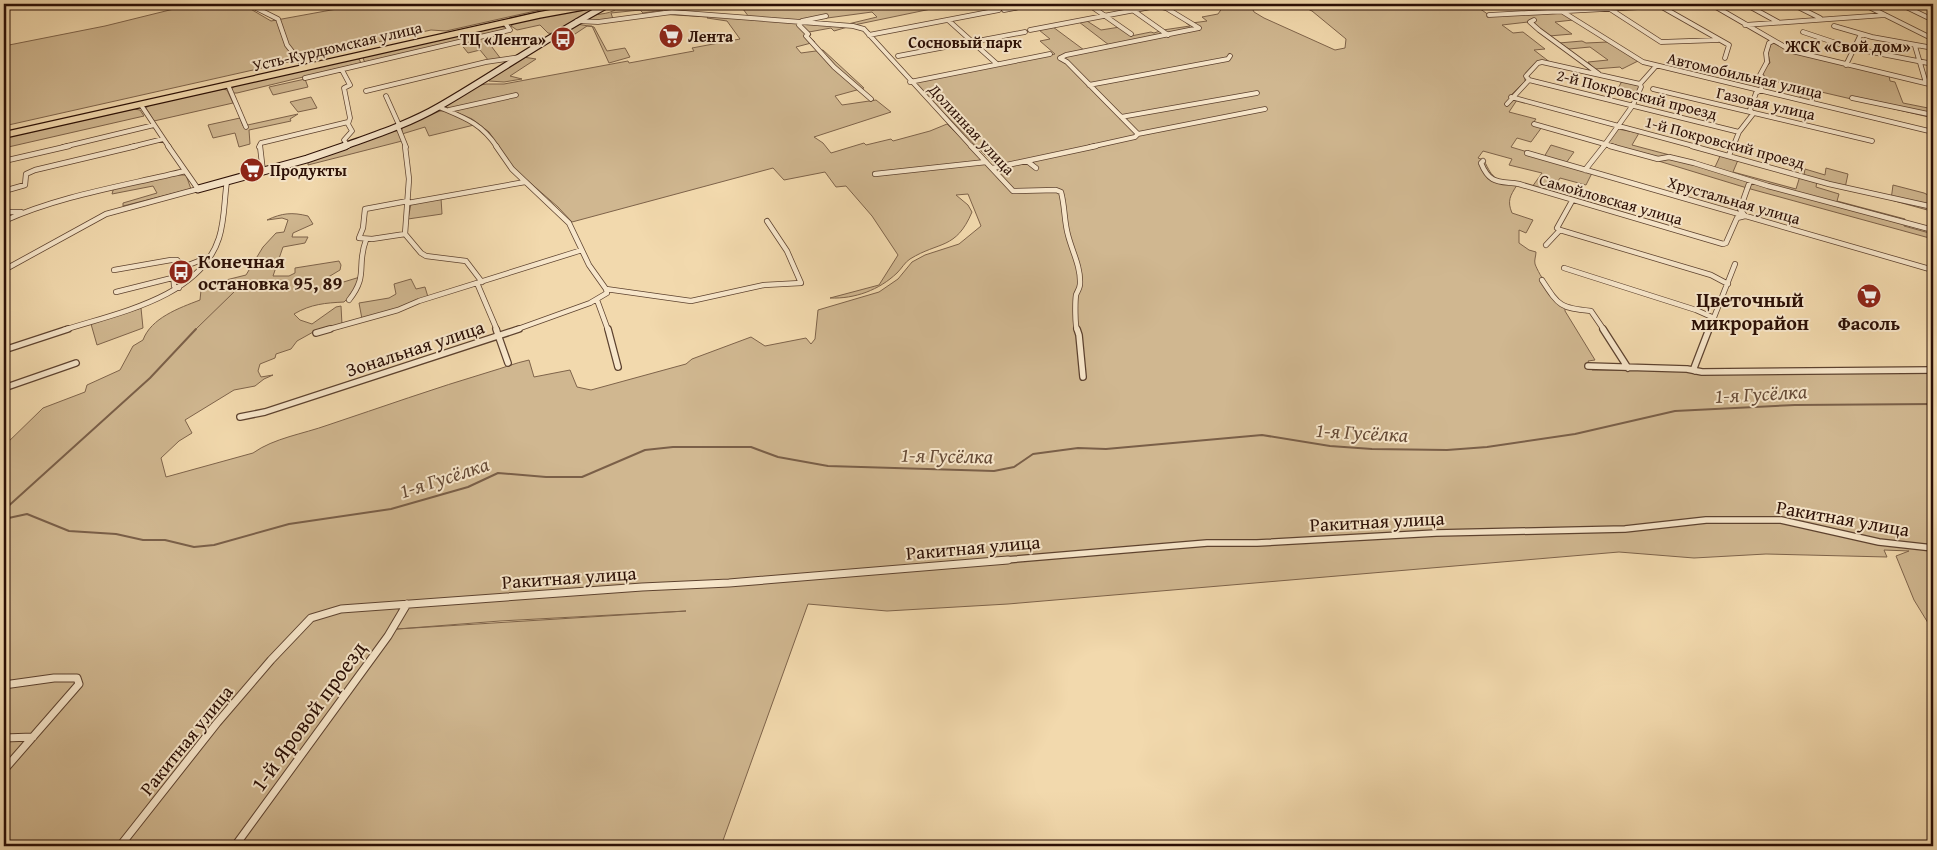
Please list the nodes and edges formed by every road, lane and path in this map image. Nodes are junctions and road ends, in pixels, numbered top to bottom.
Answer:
1 (22, 4) edge
2 (248, 4) edge
3 (609, 4) edge
4 (1036, 4) edge
5 (1088, 4) edge
6 (1150, 4) edge
7 (1625, 4) edge
8 (1699, 4) edge
9 (1746, 4) edge
10 (1756, 4) edge
11 (1792, 4) edge
12 (1864, 4) edge
13 (1900, 4) edge
14 (589, 5) joint
15 (598, 6) edge
16 (1156, 6) junction
17 (1662, 6) junction
18 (4, 7) edge
19 (1634, 8) junction
20 (1610, 9) junction
21 (999, 10) dead end
22 (1004, 10) dead end
23 (1134, 11) junction
24 (1563, 12) junction
25 (1885, 15) junction
26 (826, 16) dead end
27 (1106, 16) junction
28 (1490, 16) dead end
29 (1822, 19) junction
30 (948, 20) junction
31 (1534, 20) dead end
32 (1933, 20) edge
33 (577, 21) junction
34 (801, 22) junction
35 (1778, 22) junction
36 (505, 23) junction
37 (1745, 25) junction
38 (1834, 26) dead end
39 (1030, 30) dead end
40 (1025, 32) dead end
41 (1803, 32) dead end
42 (1131, 34) dead end
43 (1861, 34) junction
44 (870, 35) junction
45 (1168, 35) junction
46 (1933, 39) edge
47 (1718, 40) junction
48 (1773, 41) junction
49 (972, 42) junction
50 (1915, 46) junction
51 (1933, 48) edge
52 (1853, 49) junction
53 (1050, 54) dead end
54 (360, 56) junction
55 (520, 56) junction
56 (898, 56) dead end
57 (1230, 56) dead end
58 (1725, 58) dead end
59 (1920, 62) junction
60 (364, 64) junction
61 (997, 64) junction
62 (1933, 64) edge
63 (1846, 65) junction
64 (1656, 66) junction
65 (305, 68) junction
66 (342, 70) junction
67 (1600, 75) junction
68 (305, 78) dead end
69 (1528, 80) junction
70 (1926, 83) junction
71 (912, 84) junction
72 (1640, 84) junction
73 (228, 85) junction
74 (1089, 85) junction
75 (1933, 85) edge
76 (1653, 89) dead end
77 (366, 91) dead end
78 (1758, 91) junction
79 (1257, 93) dead end
80 (516, 95) dead end
81 (386, 96) dead end
82 (1511, 98) junction
83 (1852, 98) dead end
84 (871, 99) dead end
85 (141, 104) junction
86 (1507, 104) dead end
87 (439, 107) junction
88 (1633, 107) junction
89 (1265, 109) dead end
90 (449, 110) junction
91 (1752, 112) junction
92 (1933, 115) edge
93 (1121, 117) junction
94 (348, 122) junction
95 (1534, 124) dead end
96 (154, 125) junction
97 (246, 127) dead end
98 (398, 127) junction
99 (1617, 127) junction
100 (1739, 132) junction
101 (1933, 132) edge
102 (1138, 134) junction
103 (4, 135) edge
104 (163, 138) junction
105 (1872, 141) dead end
106 (1605, 144) junction
107 (348, 146) junction
108 (1528, 153) dead end
109 (1729, 156) junction
110 (4, 161) edge
111 (1027, 161) junction
112 (1483, 161) dead end
113 (986, 162) junction
114 (993, 168) junction
115 (1036, 168) dead end
116 (1585, 170) junction
117 (185, 172) junction
118 (263, 172) junction
119 (875, 174) dead end
120 (227, 181) junction
121 (1750, 181) junction
122 (525, 182) junction
123 (198, 189) junction
124 (4, 191) edge
125 (1572, 201) junction
126 (408, 202) junction
127 (1933, 207) edge
128 (4, 212) edge
129 (22, 212) junction
130 (1745, 216) junction
131 (4, 221) edge
132 (767, 222) dead end
133 (1560, 230) junction
134 (1933, 230) edge
135 (405, 234) junction
136 (366, 240) junction
137 (1546, 244) dead end
138 (582, 250) junction
139 (209, 257) junction
140 (1735, 264) dead end
141 (182, 266) junction
142 (1564, 268) dead end
143 (4, 270) edge
144 (114, 270) dead end
145 (1933, 270) edge
146 (172, 278) junction
147 (1542, 280) dead end
148 (479, 282) junction
149 (1728, 284) junction
150 (179, 288) junction
151 (606, 289) junction
152 (116, 292) dead end
153 (350, 300) dead end
154 (597, 300) junction
155 (1714, 318) junction
156 (316, 333) dead end
157 (499, 336) junction
158 (4, 350) edge
159 (76, 363) dead end
160 (508, 364) dead end
161 (1588, 366) dead end
162 (618, 367) dead end
163 (1628, 368) junction
164 (1933, 370) edge
165 (1695, 371) junction
166 (1083, 378) dead end
167 (4, 388) edge
168 (240, 417) dead end
169 (1933, 548) edge
170 (407, 604) junction
171 (4, 685) edge
172 (33, 737) junction
173 (4, 738) edge
174 (4, 770) edge
175 (120, 846) edge
176 (235, 846) edge

1 - 18 street
2 - 65 street
3 - 15 street
4 - 22 street
5 - 27 street
6 - 16 street
7 - 19 street
8 - 17 street
9 - 10 street
9 - 35 street
9 - 37 street
11 - 29 street
12 - 25 street
13 - 32 street
14 - 15 street
14 - 36 main road, Усть-Курдюмская улица
15 - 33 street
16 - 23 street
16 - 45 street
17 - 19 street
17 - 47 street
19 - 20 street
20 - 24 street
20 - 47 street
21 - 30 street
23 - 27 street
23 - 45 street
24 - 28 street
24 - 64 street, Автомобильная улица
25 - 29 street
25 - 46 street
26 - 34 street
27 - 39 street
27 - 42 street
29 - 35 street
30 - 44 street
30 - 49 street
31 - 67 street
33 - 34 street
33 - 55 street
34 - 44 street, Долинная улица
34 - 84 street
35 - 37 street
36 - 54 main road, Усть-Курдюмская улица
36 - 60 street
37 - 48 street
38 - 43 street
40 - 49 street
41 - 52 street
43 - 50 street
43 - 52 street
44 - 71 street, Долинная улица
45 - 74 street
47 - 58 street
48 - 63 street
48 - 78 street
49 - 56 street
49 - 61 street
50 - 51 street
50 - 59 street
52 - 59 street
52 - 63 street
53 - 61 street
54 - 60 street
54 - 65 main road, Усть-Курдюмская улица
55 - 77 street
55 - 87 street
57 - 74 street
59 - 62 street
59 - 70 street
60 - 66 street
61 - 71 street
63 - 70 street
64 - 72 street
64 - 78 street, Автомобильная улица
65 - 73 main road, Усть-Курдюмская улица
66 - 68 street
66 - 94 street
67 - 69 street
67 - 72 street
69 - 82 street
69 - 88 street, 2-й Покровский проезд
70 - 75 street
71 - 113 street, Долинная улица
72 - 88 street
73 - 85 main road, Усть-Курдюмская улица
73 - 97 street
74 - 93 street
76 - 91 street, Газовая улица
78 - 91 street
78 - 101 street, Автомобильная улица
79 - 93 street
80 - 90 street
81 - 98 street
82 - 86 street
82 - 99 street, 1-й Покровский проезд
83 - 92 street
85 - 96 street
85 - 103 main road, Усть-Курдюмская улица
87 - 90 street
87 - 98 street
88 - 99 street
88 - 100 street, 2-й Покровский проезд
89 - 102 street
90 - 122 street
91 - 100 street
91 - 105 street, Газовая улица
93 - 102 street
94 - 107 street
94 - 118 street
95 - 106 street
96 - 104 street
96 - 110 street
98 - 107 street
98 - 126 street
99 - 106 street
99 - 109 street, 1-й Покровский проезд
100 - 109 street
102 - 111 street
104 - 117 street
104 - 124 street
106 - 116 street
106 - 121 street
107 - 118 street
108 - 116 street, Хрустальная улица
109 - 127 street, 1-й Покровский проезд
111 - 114 street
111 - 115 street
112 - 125 street, Самойловская улица
113 - 114 street, Долинная улица
113 - 119 street
114 - 166 street, Долинная улица
116 - 130 street, Хрустальная улица
117 - 123 street
117 - 129 street
118 - 120 street
120 - 123 street
120 - 139 street
121 - 130 street
121 - 134 street
122 - 126 street
122 - 138 street
123 - 143 street
125 - 130 street, Самойловская улица
125 - 133 street
126 - 135 street
126 - 136 street
128 - 129 street
129 - 131 street
130 - 145 street, Хрустальная улица
132 - 151 street
133 - 137 street
133 - 149 street
135 - 136 street
135 - 148 street
136 - 153 street
138 - 148 street
138 - 151 street
139 - 141 street
139 - 150 street
140 - 149 street
141 - 144 street
141 - 146 street
142 - 155 street
146 - 150 street
146 - 152 street
147 - 163 street
148 - 156 street
148 - 157 street
149 - 155 street
150 - 158 street
151 - 154 street
154 - 157 street, Зональная улица
154 - 162 street
155 - 165 street
157 - 160 street
157 - 168 street, Зональная улица
159 - 167 street
161 - 163 street
163 - 165 street
164 - 165 street
169 - 170 street, Ракитная улица
170 - 175 street, Ракитная улица
170 - 176 street, 1-й Яровой проезд
171 - 172 street
172 - 173 street
172 - 174 street

